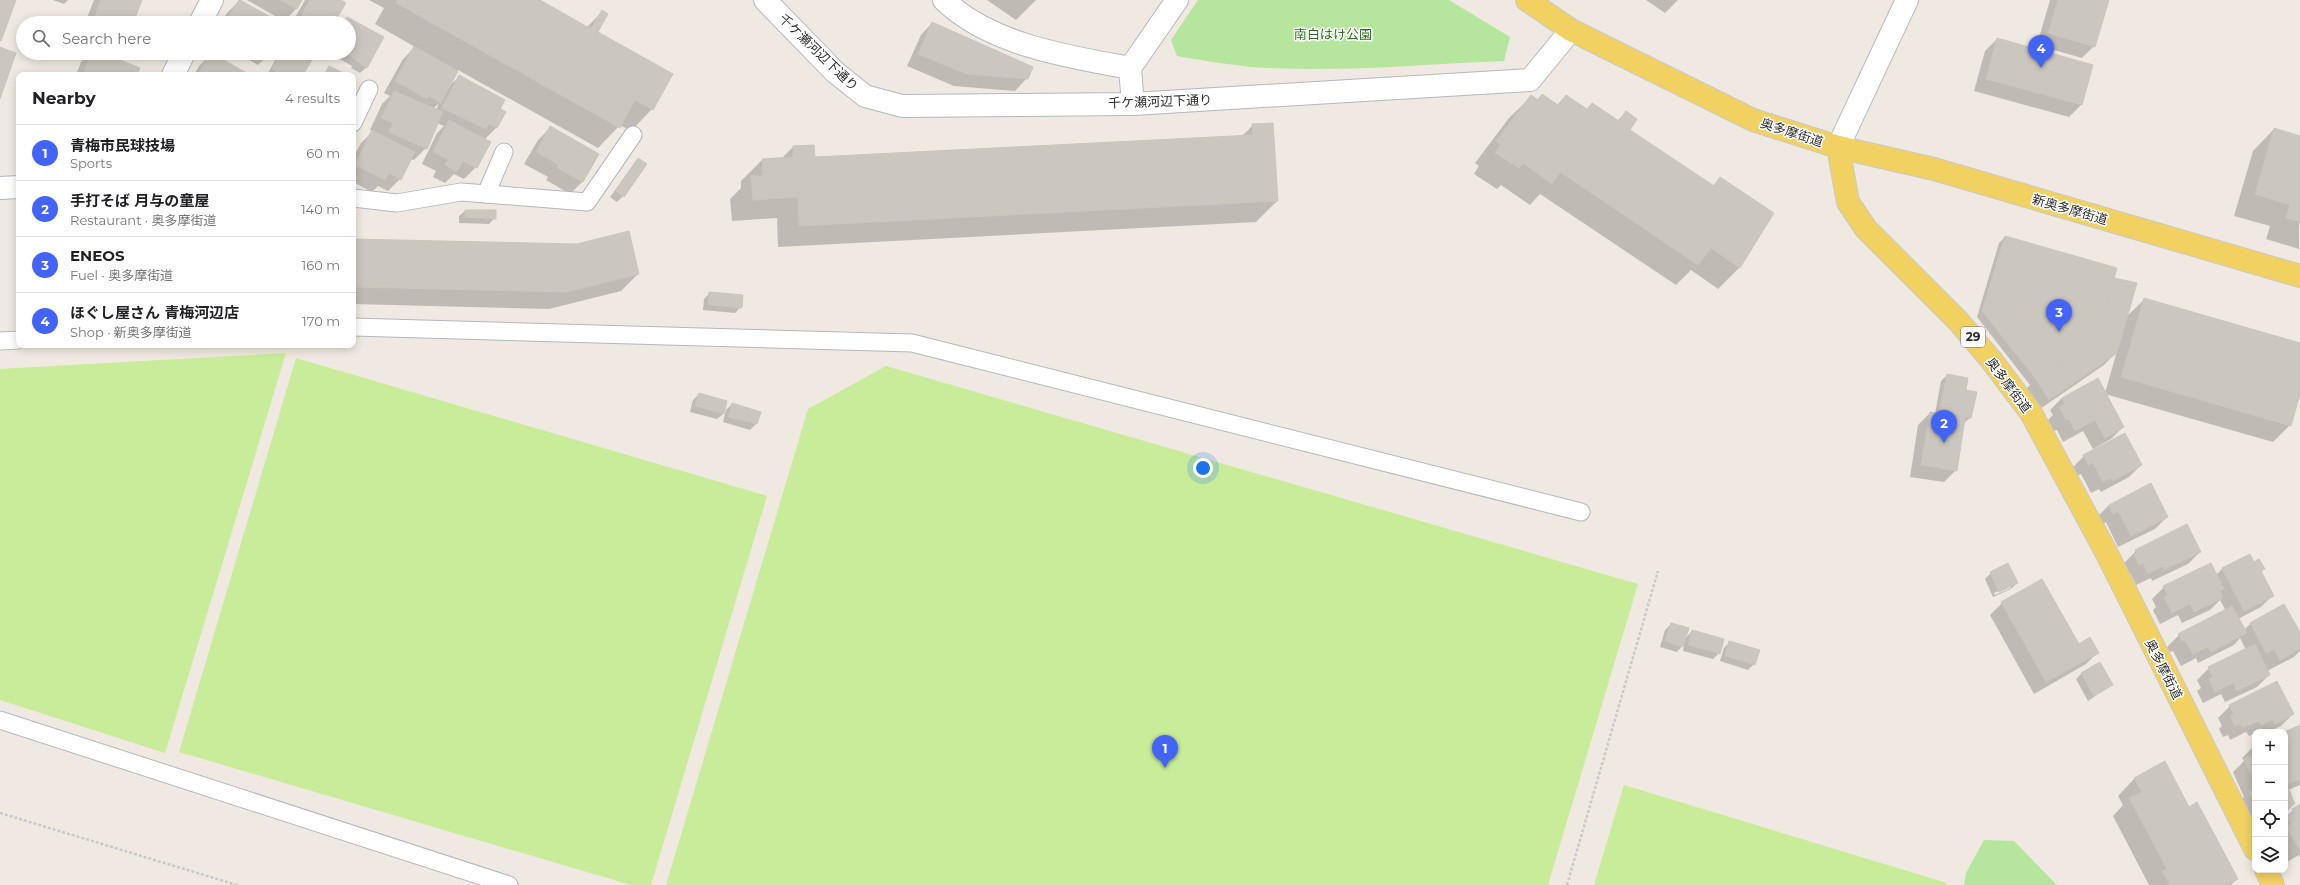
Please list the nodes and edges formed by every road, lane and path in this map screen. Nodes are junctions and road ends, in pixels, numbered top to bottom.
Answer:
1 (212, 0) edge
2 (765, 0) edge
3 (944, 0) edge
4 (1177, 0) edge
5 (1527, 0) edge
6 (1908, 0) edge
7 (204, 16) edge
8 (1571, 30) junction
9 (180, 60) edge
10 (1130, 68) junction
11 (174, 72) edge
12 (369, 89) dead end
13 (1132, 104) junction
14 (356, 117) edge
15 (633, 135) dead end
16 (1838, 147) junction
17 (504, 152) dead end
18 (16, 187) edge
19 (0, 188) edge
20 (486, 194) junction
21 (356, 198) edge
22 (2300, 276) edge
23 (356, 327) edge
24 (16, 340) edge
25 (0, 342) edge
26 (1581, 512) dead end
27 (1658, 571) dead end
28 (0, 720) edge
29 (0, 813) edge
30 (2252, 843) edge
31 (2267, 873) edge
32 (237, 885) edge
33 (509, 885) edge
34 (1567, 885) edge
35 (2273, 885) edge

1 - 7 street
2 - 13 street, 千ケ瀬河辺下通り
3 - 10 street
4 - 10 street
5 - 8 main road, 奥多摩街道
6 - 16 street
8 - 13 street, 千ケ瀬河辺下通り
8 - 16 main road, 奥多摩街道
9 - 11 street
10 - 13 street
12 - 14 lane
15 - 20 lane
16 - 22 main road, 新奥多摩街道
16 - 30 main road, 奥多摩街道 / 29
17 - 20 lane
18 - 19 street
20 - 21 lane
23 - 26 lane
24 - 25 lane
27 - 34 path
28 - 33 lane
29 - 32 path
31 - 35 main road

